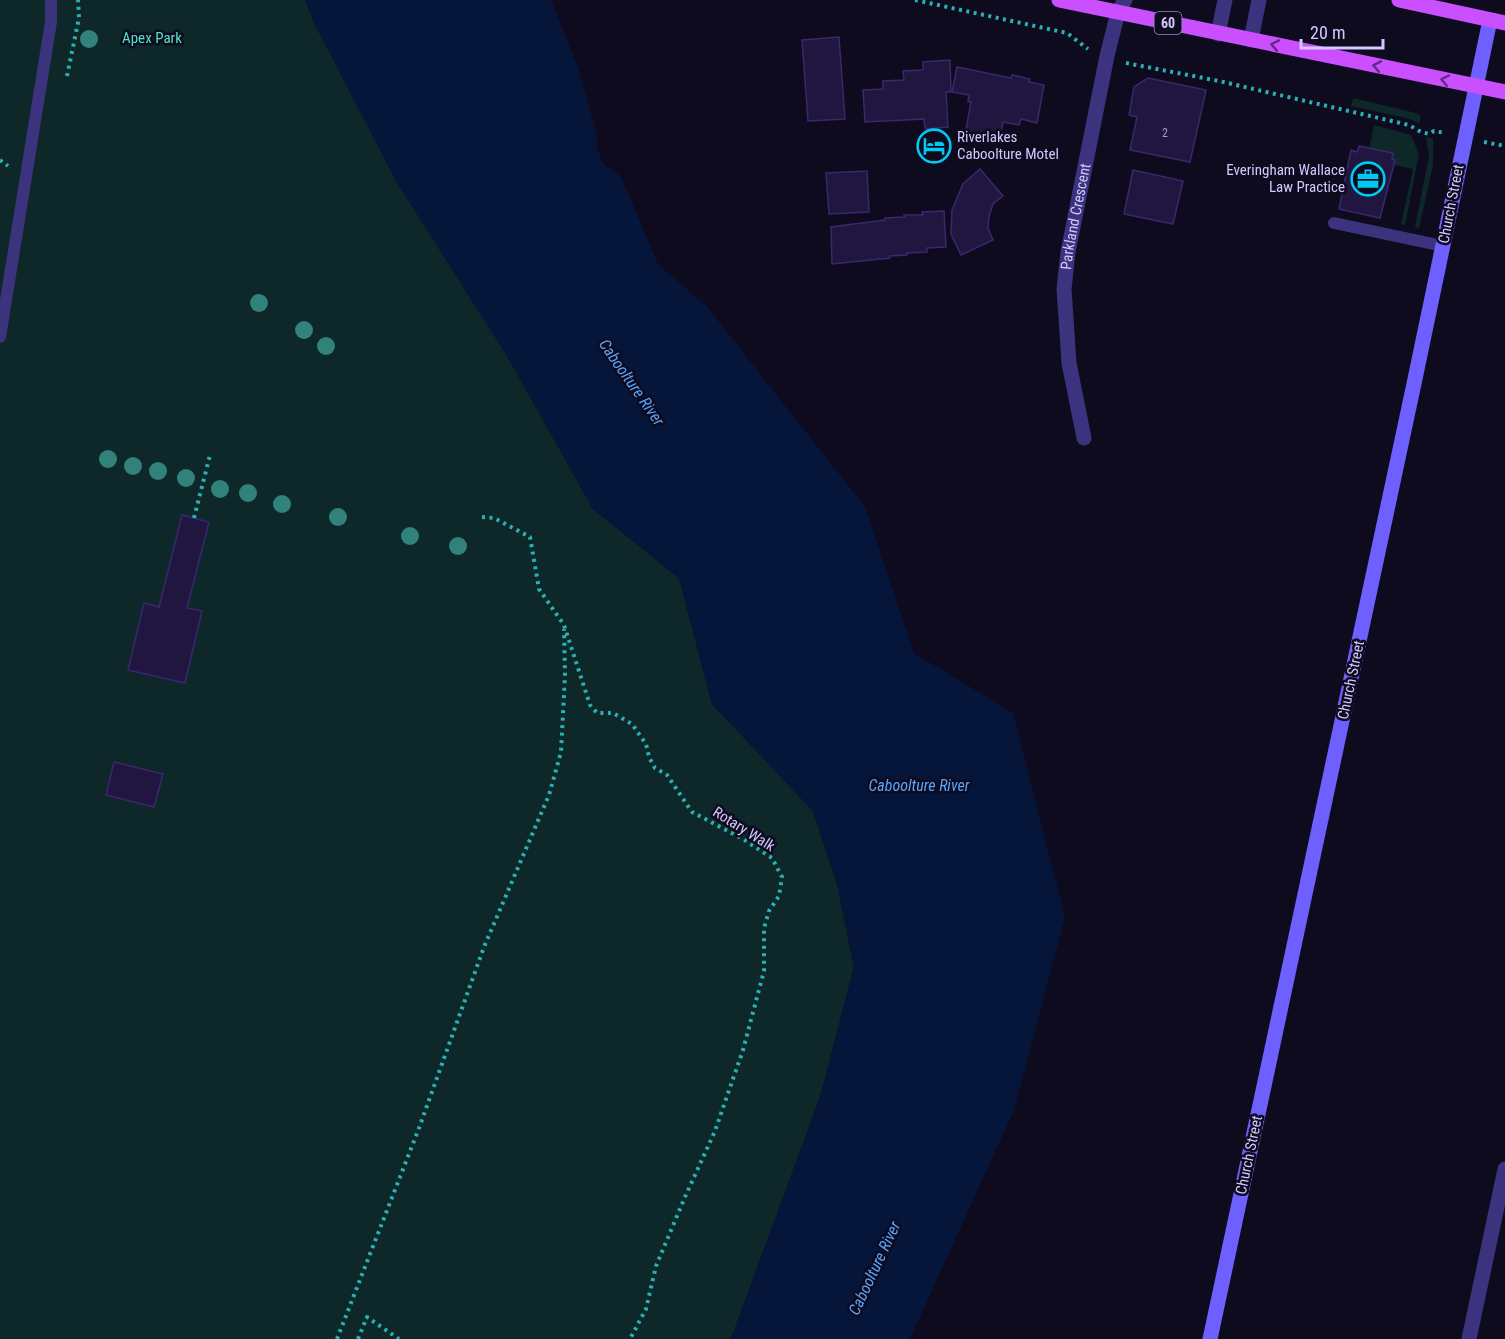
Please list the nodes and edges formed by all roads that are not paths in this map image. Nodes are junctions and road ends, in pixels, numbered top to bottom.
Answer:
1 (51, 0) edge
2 (1059, 0) edge
3 (1225, 0) edge
4 (1259, 0) edge
5 (1399, 0) edge
6 (1121, 6) edge
7 (1497, 22) edge
8 (1218, 34) junction
9 (1251, 40) junction
10 (1475, 86) junction
11 (1505, 93) edge
12 (1334, 224) dead end
13 (1443, 246) junction
14 (0, 337) edge
15 (1084, 438) dead end
16 (1505, 1169) edge
17 (1210, 1339) edge
18 (1469, 1339) edge

1 - 14 lane
2 - 6 main road, 60
3 - 8 street
4 - 9 street
5 - 7 main road
6 - 8 main road, 60
6 - 15 street, Parkland Crescent
7 - 10 street, Church Street
8 - 9 main road, 60
10 -> 9 main road, 60
10 - 11 main road, 60
10 - 13 street, Church Street
12 - 13 lane
13 - 17 street, Church Street
16 - 18 street

